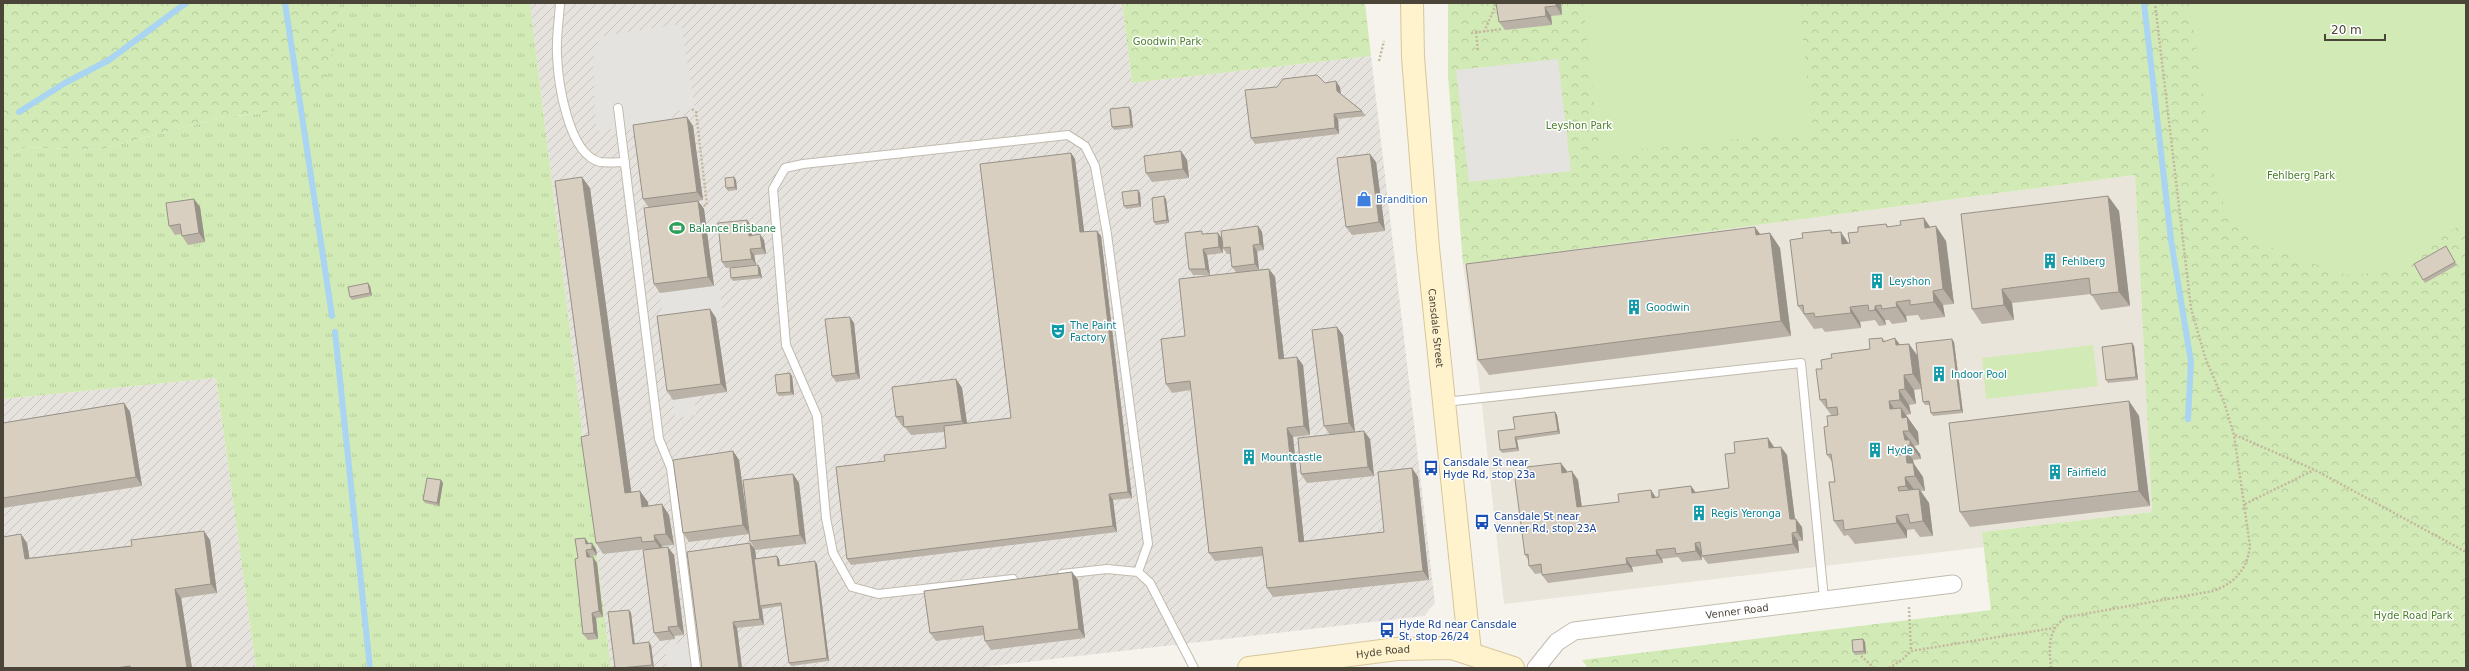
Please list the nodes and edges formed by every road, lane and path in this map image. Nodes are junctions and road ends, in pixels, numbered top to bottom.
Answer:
1 (560, 3) edge
2 (1412, 3) edge
3 (1494, 3) edge
4 (2155, 3) edge
5 (1502, 30) edge
6 (1476, 32) junction
7 (1484, 32) junction
8 (1471, 33) dead end
9 (1384, 41) dead end
10 (1478, 51) dead end
11 (1379, 61) dead end
12 (618, 108) dead end
13 (692, 109) dead end
14 (625, 162) junction
15 (692, 207) edge
16 (1444, 402) junction
17 (2234, 434) junction
18 (2315, 470) junction
19 (2245, 504) junction
20 (2466, 552) edge
21 (1138, 572) junction
22 (1052, 575) edge
23 (1020, 579) edge
24 (1953, 584) dead end
25 (1824, 599) junction
26 (1909, 607) dead end
27 (2054, 628) junction
28 (1912, 651) junction
29 (1470, 652) junction
30 (1861, 656) edge
31 (696, 668) edge
32 (1194, 668) edge
33 (1249, 668) edge
34 (1513, 668) edge
35 (1536, 668) edge
36 (1874, 668) edge
37 (1889, 668) edge
38 (2051, 668) edge

1 - 14 lane
2 - 16 street, Cansdale Street
3 - 7 path
4 - 17 path
5 - 7 path
6 - 7 path
6 - 8 path
6 - 10 path
9 - 11 path
12 - 14 lane
13 - 15 path
14 - 31 lane
16 - 25 lane
16 - 29 street, Cansdale Street
17 - 18 path
17 - 19 path
18 - 19 path
18 - 20 path
19 - 27 path
21 - 22 lane
21 - 23 lane
21 - 32 lane
24 - 25 street, Venner Road
25 - 35 street, Venner Road
26 - 28 path
27 - 28 path
27 - 38 path
28 - 37 path
29 - 33 street, Hyde Road
29 - 34 street, Hyde Road
30 - 36 path

